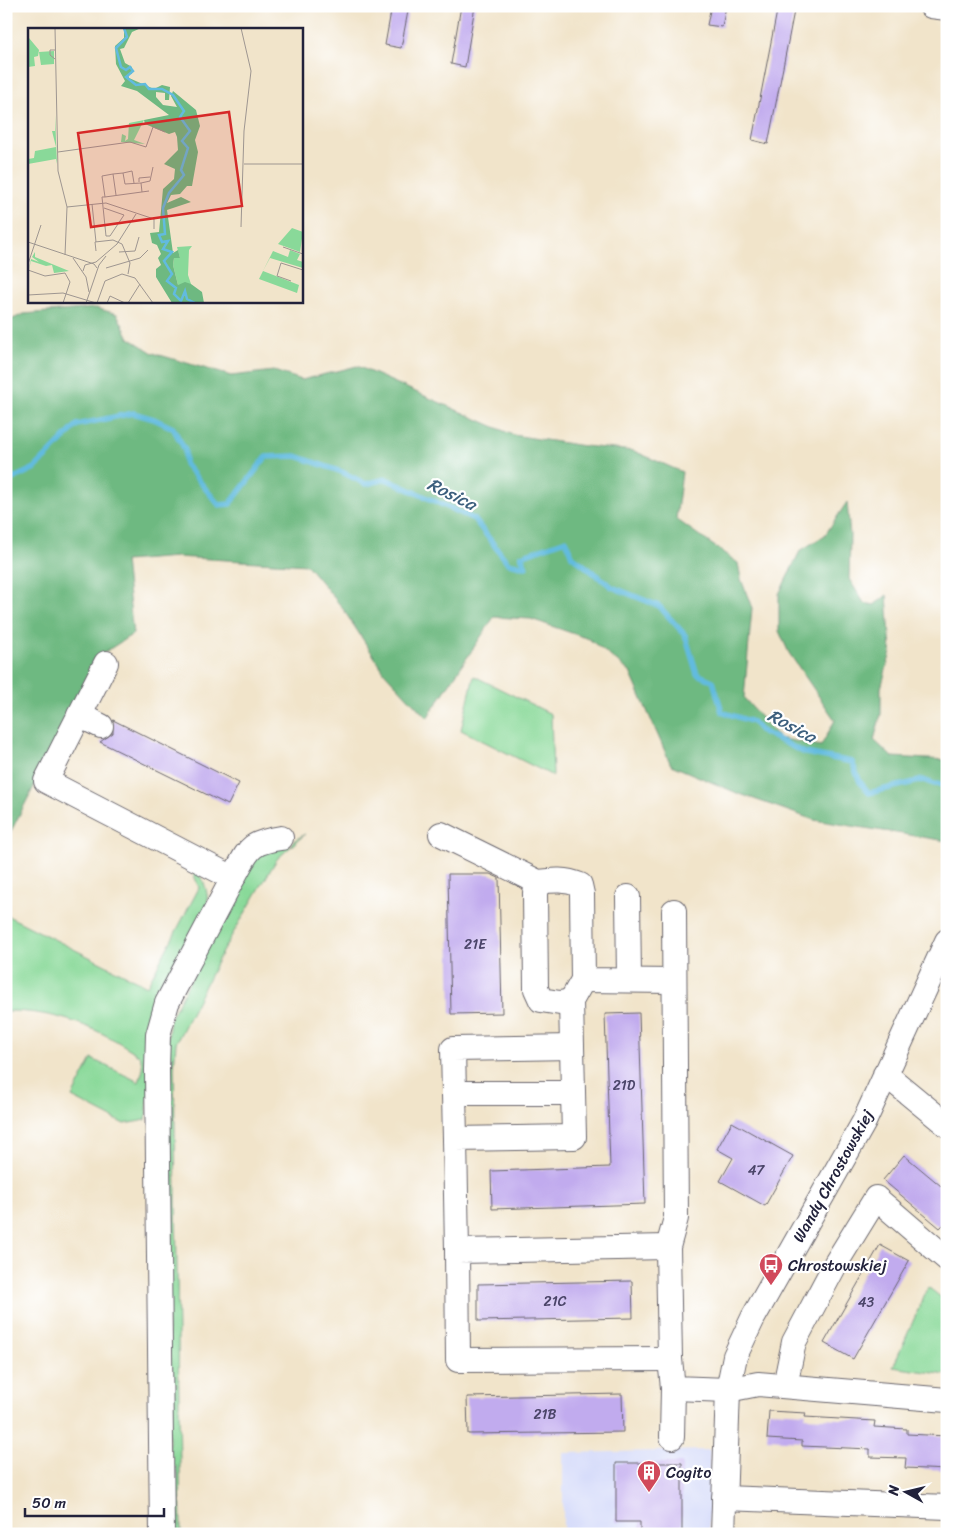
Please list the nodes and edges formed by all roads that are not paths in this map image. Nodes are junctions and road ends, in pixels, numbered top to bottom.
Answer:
1 (931, 6) edge
2 (947, 8) edge
3 (106, 663) dead end
4 (79, 715) junction
5 (100, 726) dead end
6 (441, 834) dead end
7 (281, 838) dead end
8 (233, 878) junction
9 (538, 882) junction
10 (628, 897) dead end
11 (674, 911) dead end
12 (947, 941) edge
13 (583, 980) junction
14 (629, 980) junction
15 (674, 982) junction
16 (571, 1001) junction
17 (572, 1048) junction
18 (885, 1074) junction
19 (454, 1093) junction
20 (573, 1093) junction
21 (947, 1125) edge
22 (455, 1139) junction
23 (668, 1247) junction
24 (457, 1251) junction
25 (947, 1259) edge
26 (670, 1359) junction
27 (785, 1386) junction
28 (672, 1388) junction
29 (728, 1390) junction
30 (947, 1400) edge
31 (672, 1437) dead end
32 (724, 1498) junction
33 (947, 1506) edge
34 (162, 1534) edge
35 (723, 1534) edge

1 - 2 street
3 - 4 street
4 - 5 street
4 - 8 street
6 - 9 street
7 - 8 street
8 - 34 street
9 - 13 street
9 - 16 street
10 - 14 street
11 - 15 street
12 - 18 street, Wandy Chrostowskiej
13 - 14 street
13 - 16 street
14 - 15 street
15 - 23 street
16 - 17 street
17 - 19 street
17 - 20 street
18 - 21 street
18 - 29 street, Wandy Chrostowskiej
19 - 20 street
19 - 22 street
20 - 22 street
22 - 24 street
23 - 24 street
23 - 26 street
24 - 26 street
25 - 27 street
26 - 28 street
27 - 29 street
27 - 30 street
28 - 29 street
28 - 31 street
29 - 32 street, Wandy Chrostowskiej
32 - 33 street
32 - 35 street, Wandy Chrostowskiej

